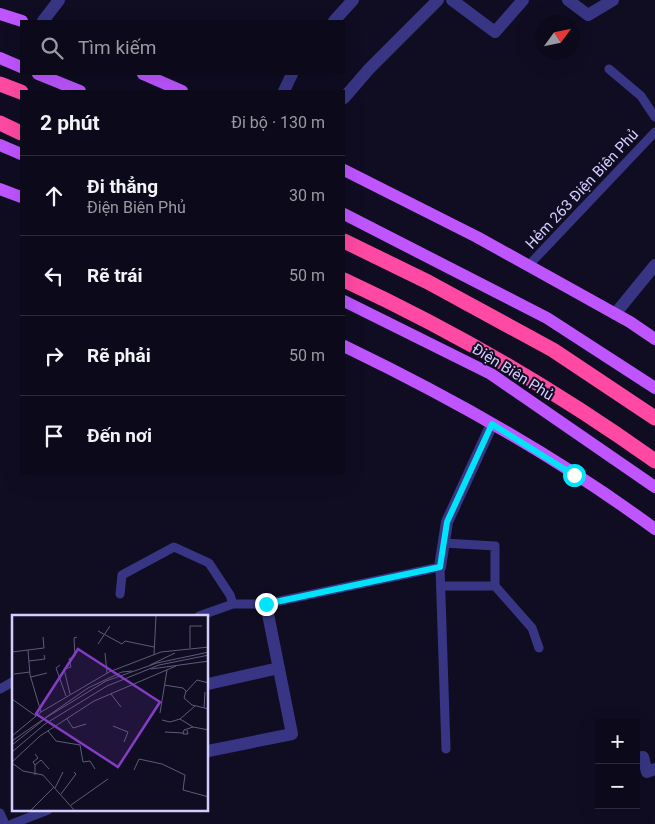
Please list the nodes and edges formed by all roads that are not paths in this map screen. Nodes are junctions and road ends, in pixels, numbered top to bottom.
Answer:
1 (59, 0) edge
2 (353, 0) edge
3 (438, 0) edge
4 (452, 0) edge
5 (523, 0) edge
6 (568, 0) edge
7 (613, 0) edge
8 (0, 14) edge
9 (20, 20) edge
10 (44, 20) edge
11 (335, 20) edge
12 (0, 58) edge
13 (20, 67) edge
14 (609, 70) dead end
15 (40, 75) edge
16 (145, 75) edge
17 (292, 75) edge
18 (0, 84) edge
19 (78, 90) edge
20 (180, 90) edge
21 (284, 90) edge
22 (20, 92) edge
23 (345, 97) edge
24 (655, 116) edge
25 (0, 124) edge
26 (655, 132) edge
27 (20, 133) edge
28 (0, 145) edge
29 (20, 154) edge
30 (345, 171) edge
31 (0, 189) edge
32 (20, 197) edge
33 (345, 215) edge
34 (345, 241) edge
35 (655, 265) edge
36 (528, 266) junction
37 (345, 280) edge
38 (345, 301) edge
39 (615, 314) junction
40 (655, 339) edge
41 (345, 347) edge
42 (655, 388) edge
43 (655, 418) edge
44 (492, 424) junction
45 (655, 462) edge
46 (655, 487) edge
47 (655, 529) edge
48 (444, 543) junction
49 (440, 567) junction
50 (441, 586) junction
51 (496, 586) junction
52 (120, 594) dead end
53 (233, 604) junction
54 (266, 604) junction
55 (202, 615) edge
56 (539, 648) dead end
57 (279, 668) junction
58 (12, 682) edge
59 (209, 684) edge
60 (0, 689) edge
61 (446, 750) dead end
62 (209, 751) edge
63 (640, 758) edge
64 (655, 769) edge
65 (43, 812) edge
66 (0, 813) edge
67 (5, 824) edge
68 (12, 824) edge

1 - 10 street
2 - 11 street
3 - 23 street
4 - 5 street
6 - 7 street
8 - 9 main road
12 - 13 main road
14 - 24 lane
15 - 19 main road
16 - 20 main road
17 - 21 street
18 - 22 highway
25 - 27 highway
26 - 36 lane, Hẻm 263 Điện Biên Phủ
28 - 29 main road
30 - 36 main road
31 - 32 main road
33 - 42 main road
34 - 43 highway
35 - 39 street
36 - 39 main road
37 - 45 highway, Điện Biên Phủ
38 - 46 main road, Điện Biên Phủ
39 - 40 main road
41 - 44 main road
44 - 47 main road
44 - 48 street
48 - 49 street
48 - 51 lane
49 - 50 lane
49 - 54 lane
50 - 51 lane
50 - 61 lane
51 - 56 lane
52 - 53 lane
53 - 54 lane
53 - 55 lane
54 - 57 street
57 - 59 street
57 - 62 street
58 - 60 lane
63 - 64 street
65 - 68 lane
66 - 67 lane

